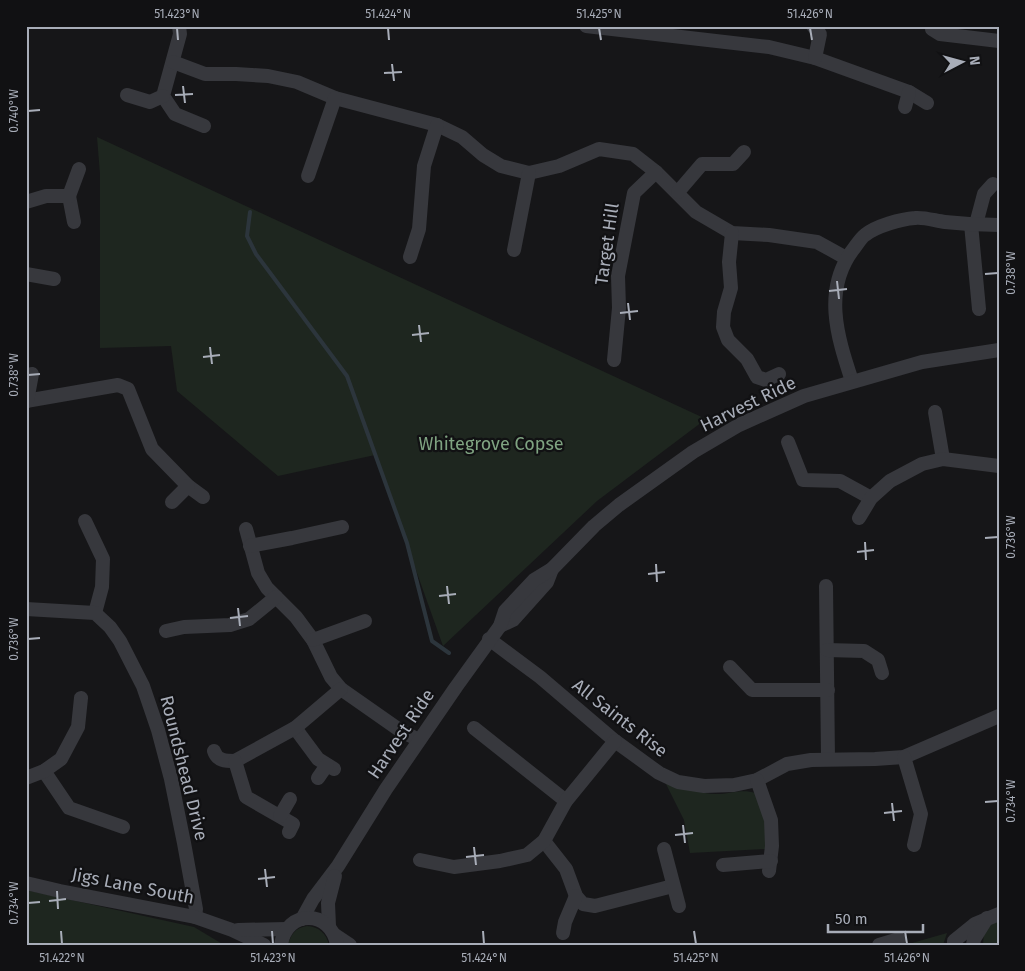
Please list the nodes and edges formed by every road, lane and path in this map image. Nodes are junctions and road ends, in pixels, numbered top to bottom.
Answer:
1 (179, 26) edge
2 (586, 26) edge
3 (814, 26) edge
4 (932, 26) edge
5 (999, 40) edge
6 (814, 58) junction
7 (172, 62) junction
8 (909, 92) junction
9 (127, 95) dead end
10 (163, 96) junction
11 (335, 98) junction
12 (927, 103) dead end
13 (905, 107) dead end
14 (437, 125) junction
15 (204, 126) dead end
16 (744, 152) dead end
17 (79, 169) dead end
18 (656, 172) junction
19 (529, 173) junction
20 (308, 176) dead end
21 (994, 184) dead end
22 (678, 192) junction
23 (69, 196) junction
24 (26, 202) edge
25 (74, 222) dead end
26 (973, 224) junction
27 (999, 225) edge
28 (732, 233) junction
29 (514, 250) dead end
30 (410, 257) dead end
31 (846, 258) junction
32 (26, 274) edge
33 (54, 279) dead end
34 (979, 309) dead end
35 (999, 350) edge
36 (614, 360) dead end
37 (32, 374) dead end
38 (779, 374) dead end
39 (852, 381) junction
40 (27, 401) edge
41 (935, 412) dead end
42 (788, 442) dead end
43 (943, 459) junction
44 (999, 466) edge
45 (188, 486) junction
46 (203, 497) dead end
47 (871, 498) junction
48 (172, 502) dead end
49 (859, 518) dead end
50 (84, 520) dead end
51 (342, 527) dead end
52 (246, 529) dead end
53 (250, 546) junction
54 (826, 586) dead end
55 (276, 597) junction
56 (26, 609) edge
57 (95, 613) junction
58 (365, 621) dead end
59 (166, 631) dead end
60 (490, 639) junction
61 (313, 640) junction
62 (827, 650) junction
63 (730, 667) dead end
64 (882, 673) dead end
65 (341, 689) junction
66 (828, 690) junction
67 (81, 698) dead end
68 (999, 716) edge
69 (295, 728) junction
70 (474, 728) dead end
71 (419, 740) junction
72 (615, 741) junction
73 (214, 752) dead end
74 (904, 757) junction
75 (828, 759) junction
76 (235, 761) junction
77 (44, 771) junction
78 (26, 778) edge
79 (318, 778) dead end
80 (757, 780) junction
81 (290, 800) dead end
82 (566, 801) junction
83 (280, 816) junction
84 (123, 826) dead end
85 (289, 832) dead end
86 (544, 842) junction
87 (914, 845) dead end
88 (664, 849) dead end
89 (420, 860) dead end
90 (723, 865) dead end
91 (338, 866) junction
92 (26, 883) edge
93 (673, 886) junction
94 (576, 896) junction
95 (679, 906) dead end
96 (993, 916) edge
97 (195, 917) junction
98 (302, 919) junction
99 (286, 929) junction
100 (232, 930) junction
101 (564, 933) dead end
102 (334, 935) edge
103 (899, 939) dead end
104 (264, 945) edge
105 (281, 945) edge
106 (350, 945) edge
107 (879, 945) edge
108 (954, 945) edge
109 (973, 945) edge

1 - 7 street
2 - 6 street
3 - 6 street
4 - 5 street
6 - 8 street
7 - 10 street
7 - 11 street
8 - 12 street
8 - 13 street
9 - 10 street
10 - 15 street
11 - 14 street
11 - 20 street
14 - 19 street
14 - 30 street
16 - 22 street
17 - 23 street
18 - 19 street
18 - 22 street
18 - 36 street, Target Hill
19 - 29 street
21 - 26 street
22 - 28 street
23 - 24 street
23 - 25 street
26 - 27 street
26 - 31 street
26 - 34 street
28 - 31 street
28 - 38 street
31 - 39 street
32 - 33 street
35 - 39 street, Harvest Ride
37 - 40 street
39 - 60 street, Harvest Ride
40 - 45 street
41 - 43 street
42 - 47 street
43 - 44 street
43 - 47 street
45 - 46 street
45 - 48 street
47 - 49 street
50 - 57 street
51 - 53 street
52 - 53 street
53 - 55 street
54 - 62 street
55 - 59 street
55 - 61 street
56 - 57 street
57 - 97 street, Roundshead Drive
58 - 61 street
60 - 71 street, Harvest Ride
60 - 72 street, All Saints Rise
61 - 65 street
62 - 64 street
62 - 66 street
63 - 66 street
65 - 69 street
65 - 71 street
66 - 75 street
67 - 77 street
68 - 74 street, All Saints Rise
69 - 76 street
69 - 79 street
70 - 82 street
71 - 91 street, Harvest Ride
72 - 80 street, All Saints Rise
72 - 82 street
73 - 76 street
74 - 75 street, All Saints Rise
74 - 87 street
75 - 80 street, All Saints Rise
76 - 83 street
77 - 78 street
77 - 84 street
80 - 90 street
81 - 83 street
82 - 86 street
83 - 85 street
86 - 89 street
86 - 94 street
88 - 93 street
91 - 98 street, Harvest Ride
91 - 102 street, Harvest Ride
92 - 97 street, Jigs Lane South
93 - 94 street
93 - 95 street
94 - 101 street
96 - 108 street
96 - 109 street
97 - 100 street, Jigs Lane South
98 - 99 street
98 - 102 street
99 - 100 street, Jigs Lane South
99 - 105 street
100 - 104 street, Jigs Lane South
102 - 106 street
103 - 107 street

